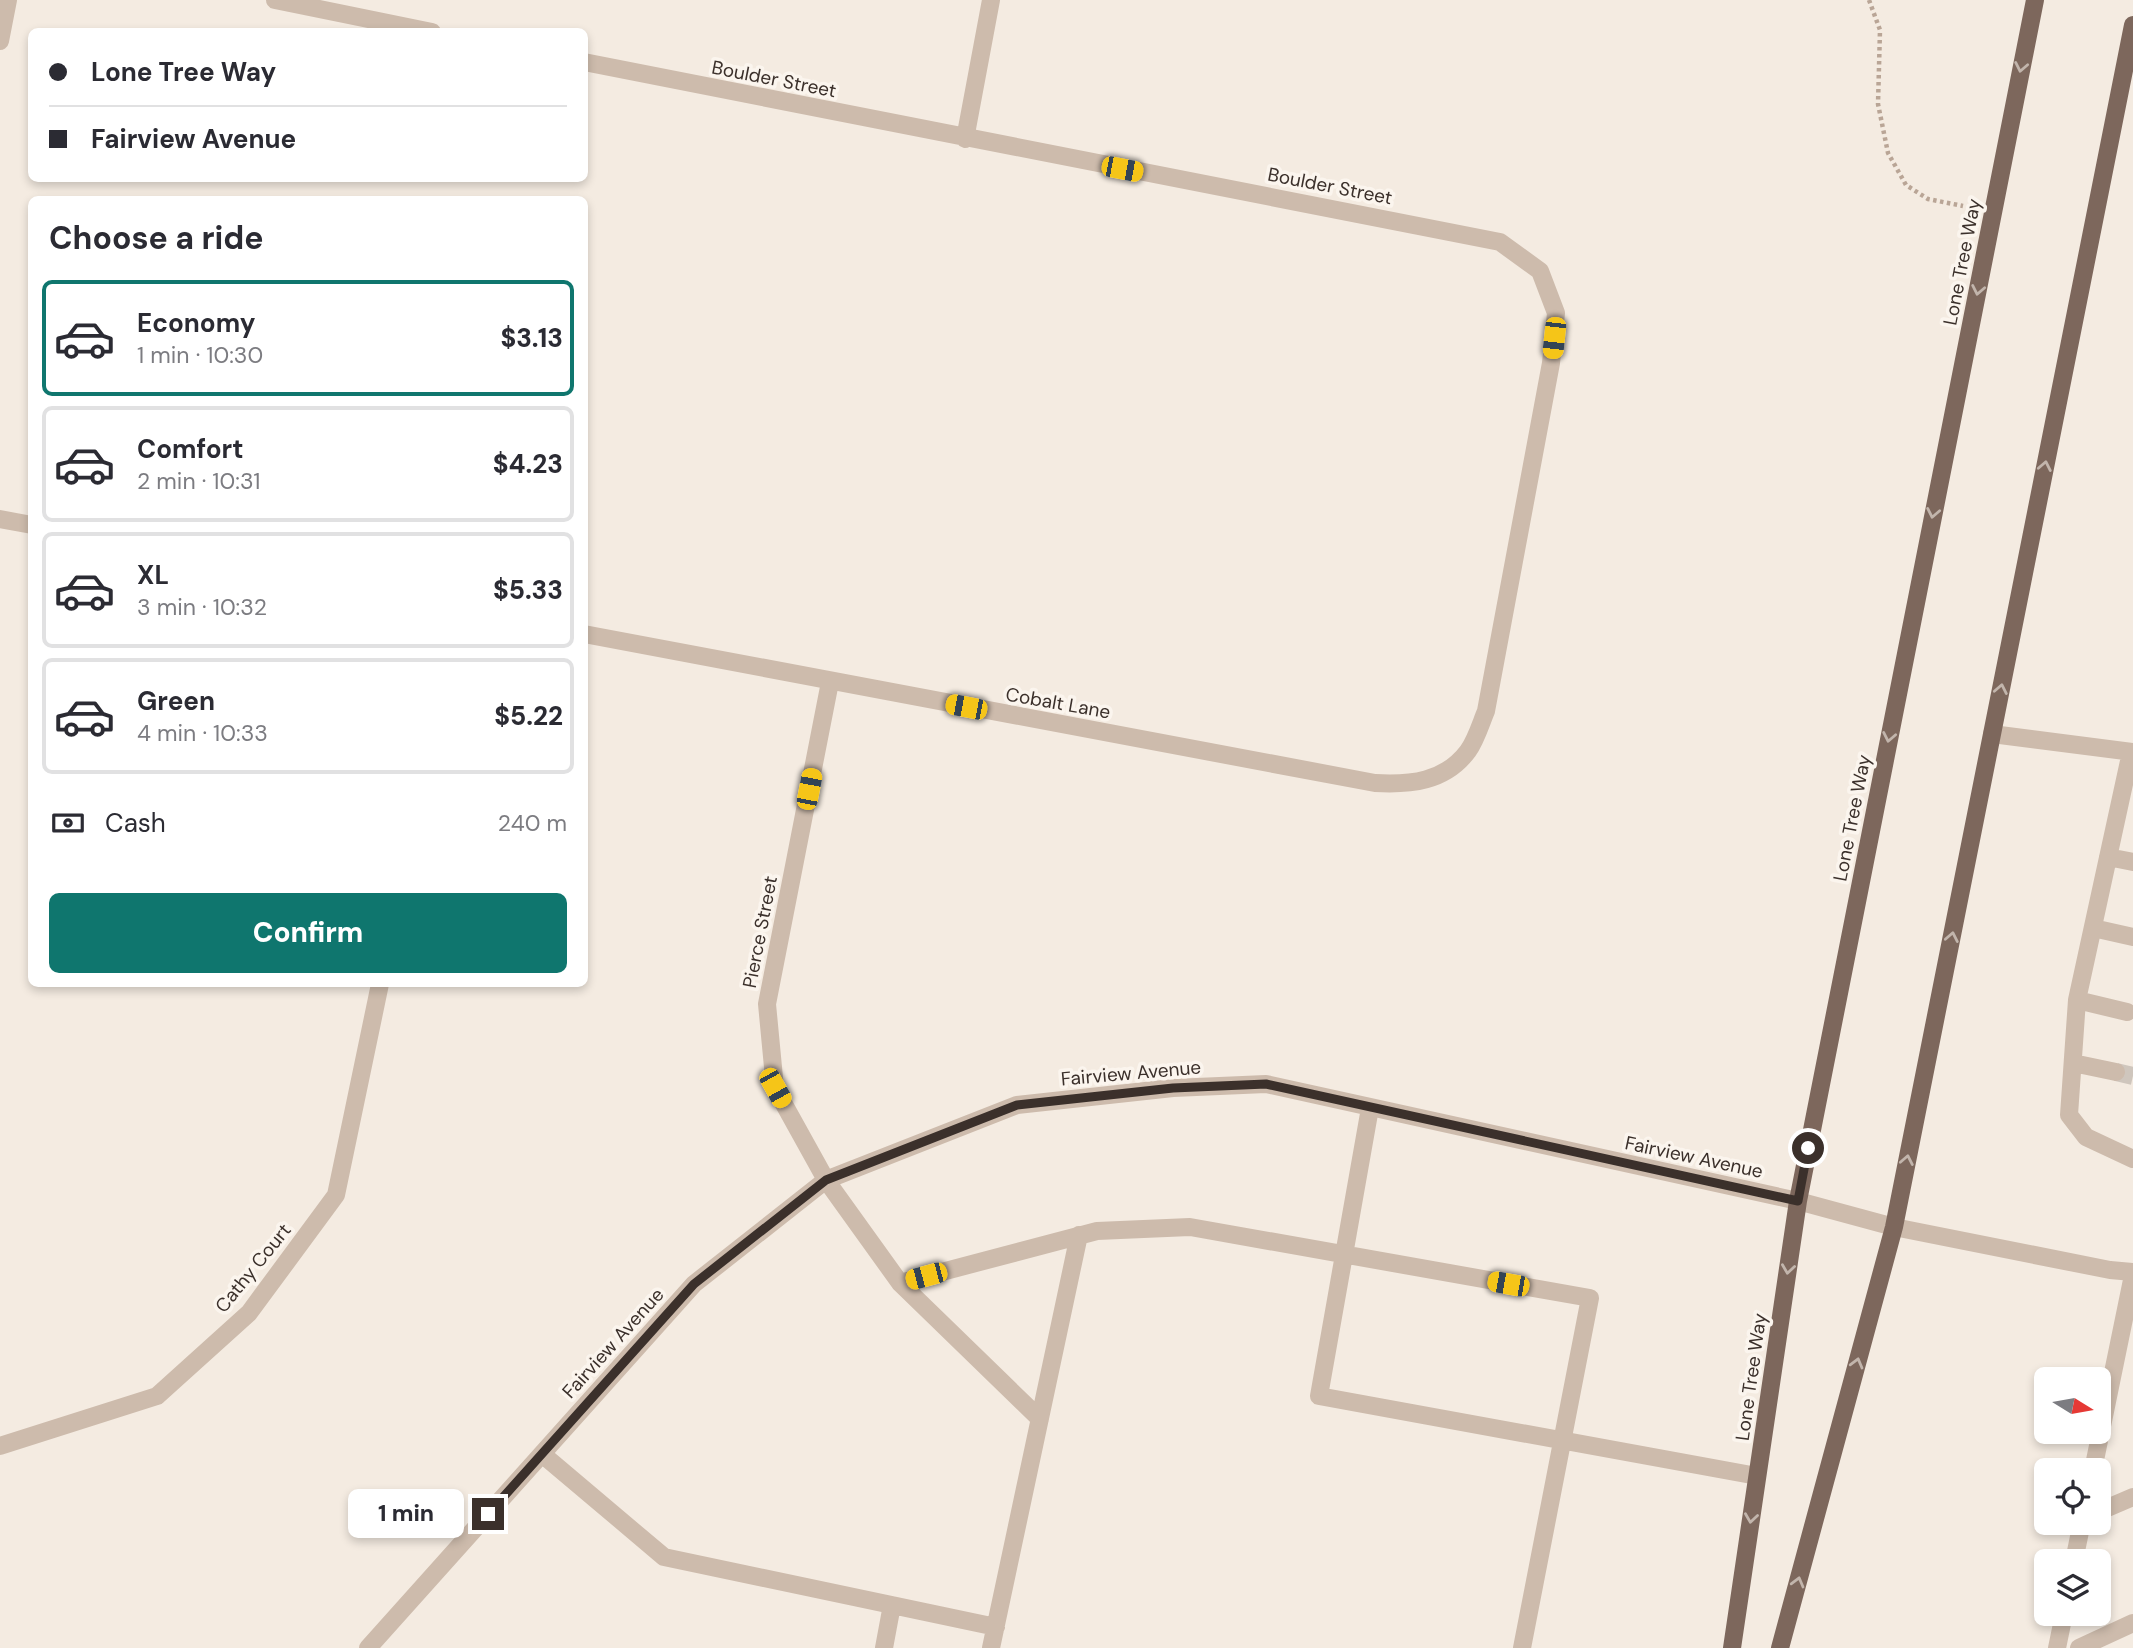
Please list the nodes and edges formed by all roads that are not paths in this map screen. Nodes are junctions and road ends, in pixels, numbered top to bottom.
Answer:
1 (8, 0) edge
2 (275, 0) edge
3 (991, 0) edge
4 (2035, 0) edge
5 (2133, 25) edge
6 (412, 28) edge
7 (0, 41) edge
8 (588, 63) edge
9 (965, 139) junction
10 (0, 519) edge
11 (28, 524) edge
12 (588, 635) edge
13 (830, 682) junction
14 (1992, 734) junction
15 (2132, 752) edge
16 (1440, 774) joint
17 (2108, 857) junction
18 (2133, 862) edge
19 (2093, 928) junction
20 (2133, 937) edge
21 (379, 987) edge
22 (2077, 1000) junction
23 (2127, 1012) dead end
24 (2073, 1063) junction
25 (2116, 1072) tunnel mouth
26 (1370, 1108) junction
27 (2133, 1159) edge
28 (826, 1180) junction
29 (1798, 1201) junction
30 (1894, 1227) junction
31 (1079, 1235) junction
32 (1343, 1254) junction
33 (2133, 1273) edge
34 (900, 1283) junction
35 (1040, 1419) junction
36 (1563, 1441) junction
37 (0, 1446) edge
38 (542, 1454) junction
39 (2095, 1458) edge
40 (1757, 1476) junction
41 (2133, 1497) edge
42 (2111, 1506) edge
43 (892, 1605) junction
44 (2133, 1623) edge
45 (2062, 1626) edge
46 (996, 1627) junction
47 (368, 1648) edge
48 (884, 1648) edge
49 (991, 1648) edge
50 (1522, 1648) edge
51 (1732, 1648) edge
52 (1780, 1648) edge
53 (2057, 1648) edge
54 (2079, 1648) edge

1 - 7 street
2 - 6 street
3 - 9 street
4 -> 29 main road, Lone Tree Way
14 -> 5 main road
8 - 9 street, Boulder Street
9 - 16 street, Boulder Street
10 - 11 street
12 - 13 street, Cobalt Lane
13 - 16 street, Cobalt Lane
13 - 28 street, Pierce Street
14 - 15 street
30 -> 14 main road
15 - 17 street
17 - 18 street
17 - 19 street
19 - 20 street
19 - 22 street
21 - 37 street, Cathy Court
22 - 23 street
22 - 24 street
24 - 25 street
24 - 27 street
26 - 28 street, Fairview Avenue
26 - 29 street, Fairview Avenue
26 - 32 street
28 - 34 street, Pierce Street
28 - 38 street, Fairview Avenue
29 - 30 street, Fairview Avenue
29 -> 40 main road, Lone Tree Way
30 - 33 street, Fairview Avenue
52 -> 30 main road
31 - 32 street
31 - 34 street
31 - 35 street
32 - 36 street
32 - 36 street
33 - 39 street
34 - 35 street, Pierce Street
35 - 46 street
36 - 40 street
36 - 50 street
38 - 43 street
38 - 47 street, Fairview Avenue
40 -> 51 main road, Lone Tree Way
41 - 42 street
43 - 46 street
43 - 48 street
44 - 54 street
45 - 53 street
46 - 49 street

